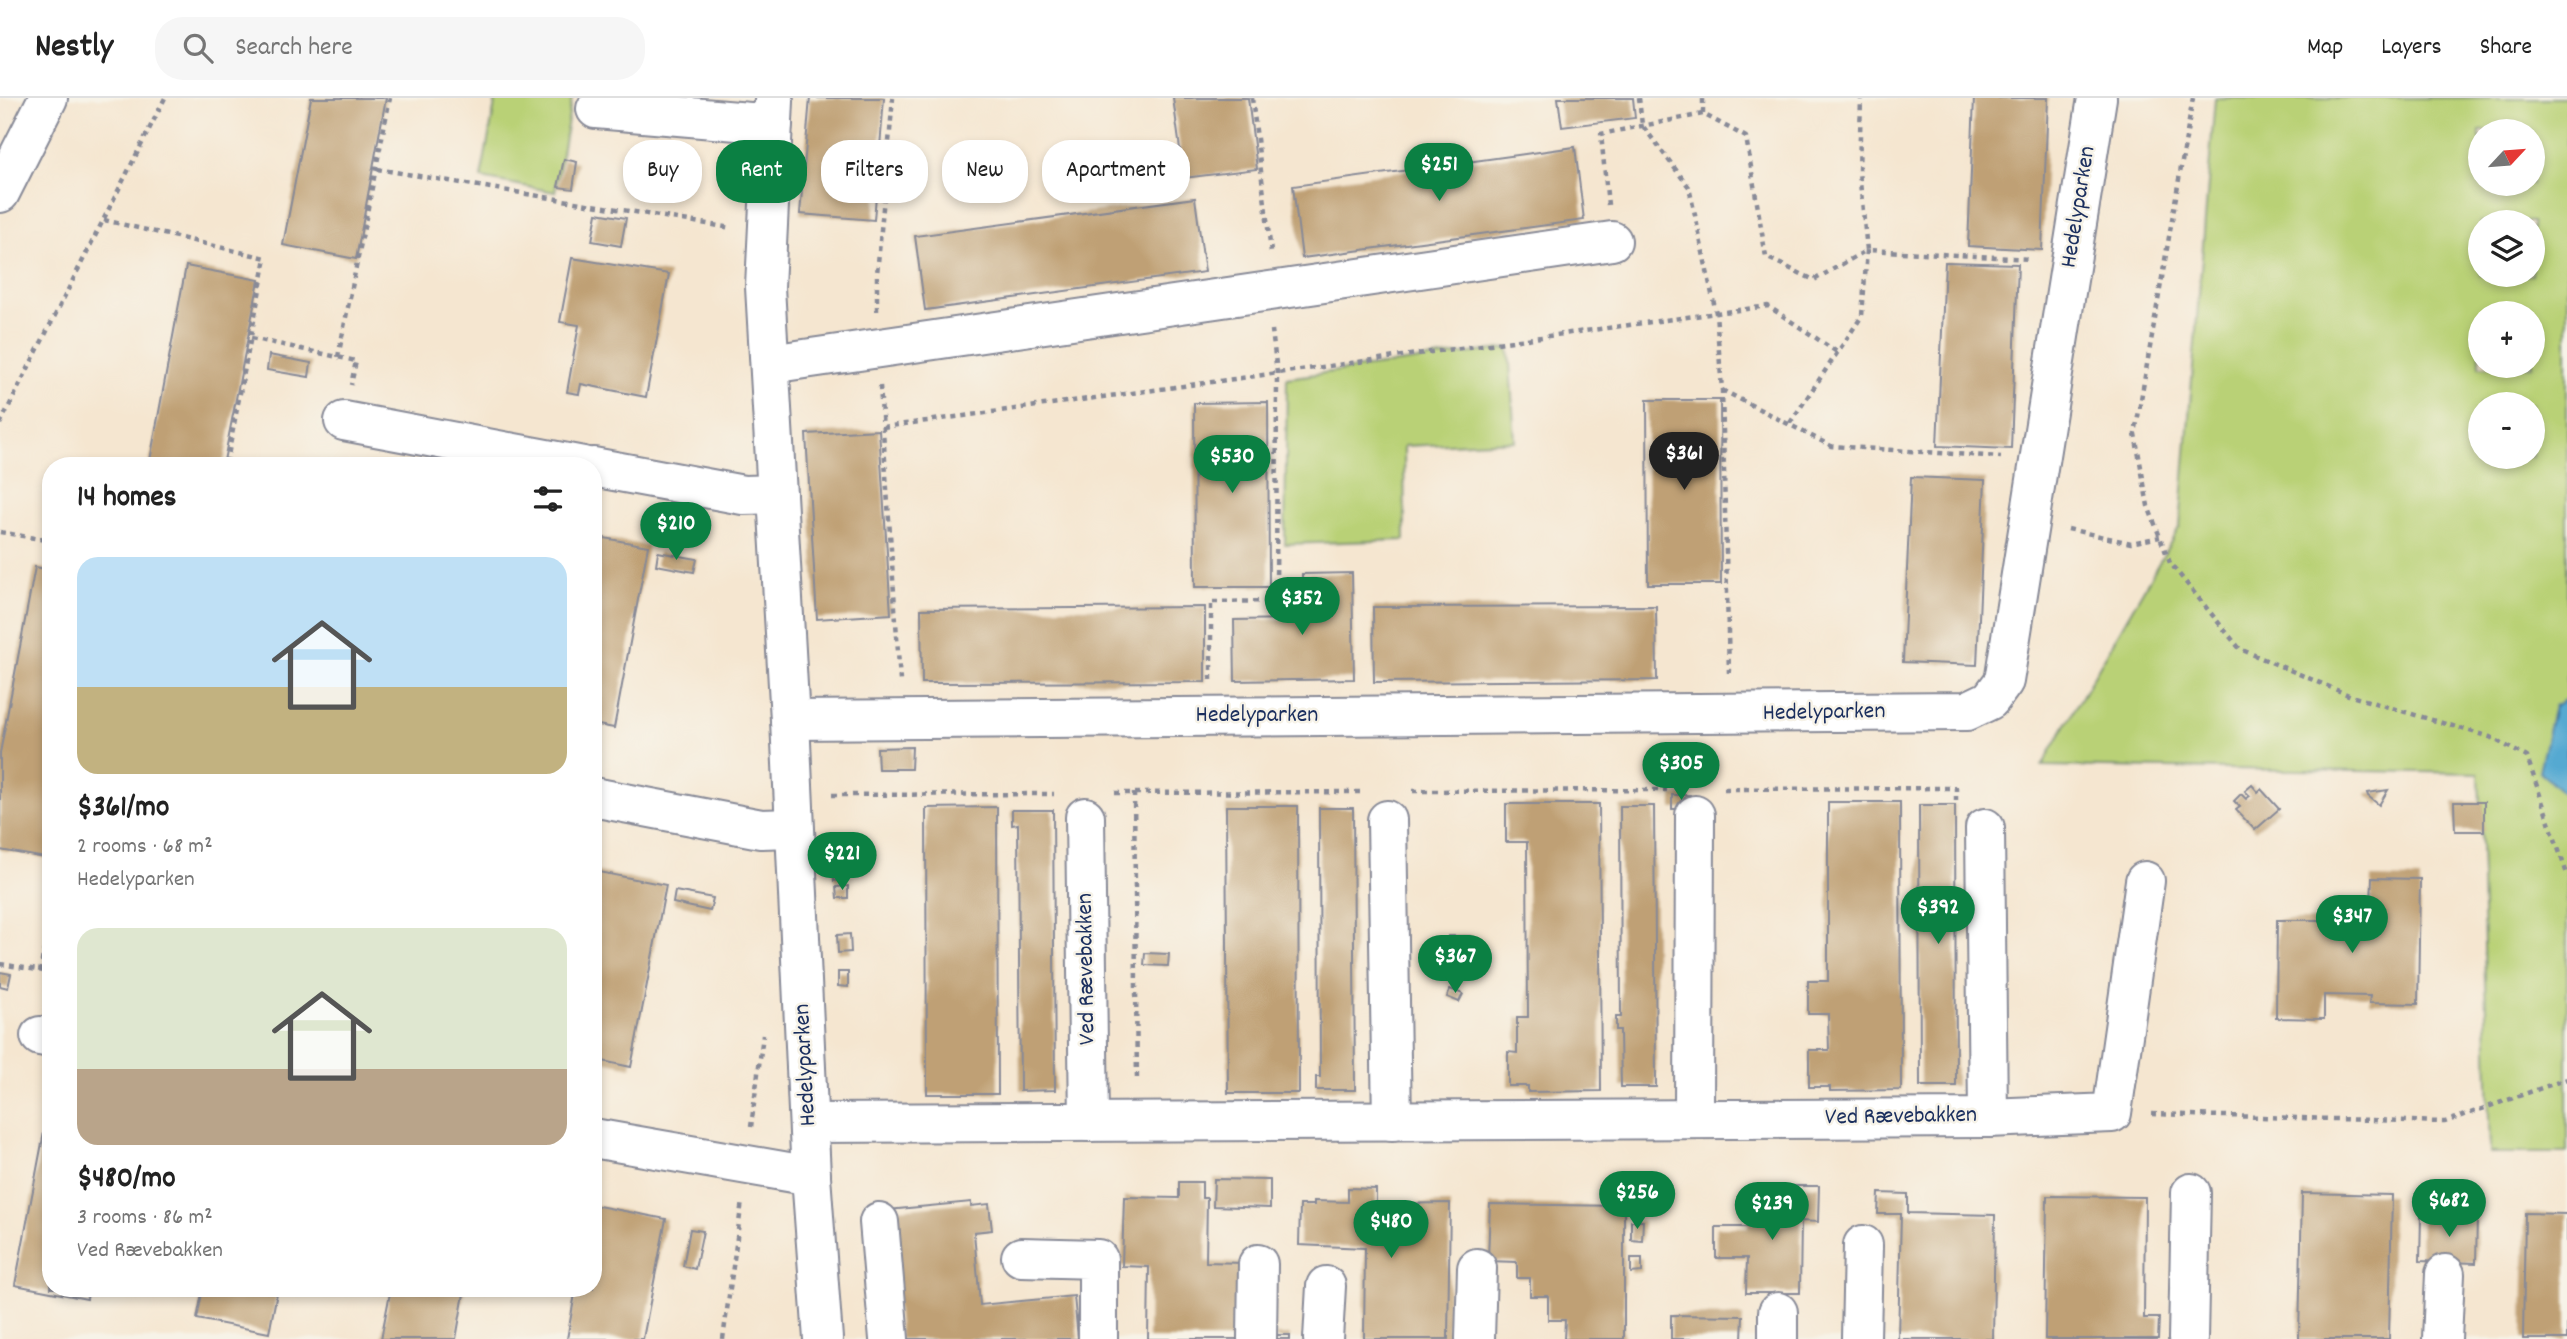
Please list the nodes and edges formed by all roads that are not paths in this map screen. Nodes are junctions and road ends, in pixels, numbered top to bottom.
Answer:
1 (48, 98) edge
2 (2097, 98) edge
3 (596, 109) dead end
4 (0, 193) edge
5 (1612, 241) road end
6 (769, 364) junction
7 (344, 421) road end
8 (535, 457) edge
9 (602, 469) edge
10 (777, 494) junction
11 (790, 720) junction
12 (602, 799) edge
13 (1695, 816) dead end
14 (1085, 817) dead end
15 (1387, 820) dead end
16 (793, 828) junction
17 (1985, 828) dead end
18 (2145, 881) dead end
19 (1988, 1118) junction
20 (1693, 1119) junction
21 (1392, 1121) junction
22 (1089, 1122) junction
23 (810, 1123) junction
24 (602, 1140) edge
25 (811, 1176) junction
26 (2191, 1193) dead end
27 (879, 1222) dead end
28 (1863, 1245) dead end
29 (1021, 1257) dead end
30 (1258, 1264) dead end
31 (1477, 1268) dead end
32 (2445, 1274) dead end
33 (1326, 1286) dead end
34 (823, 1339) edge
35 (889, 1339) edge
36 (1098, 1339) edge
37 (1257, 1339) edge
38 (1323, 1339) edge
39 (1475, 1339) edge
40 (1861, 1339) edge
41 (2188, 1339) edge
42 (2442, 1339) edge

1 - 4 street
2 - 11 street, Hedelyparken
3 - 6 street, Hedelyparken
5 - 6 street
6 - 10 street, Hedelyparken
7 - 8 street
9 - 10 street
10 - 11 street, Hedelyparken
11 - 16 street, Hedelyparken
12 - 16 street
13 - 20 street
14 - 22 street, Ved Rævebakken
15 - 21 street
16 - 23 street, Hedelyparken
17 - 19 street, Ved Rævebakken
18 - 19 street
19 - 20 street, Ved Rævebakken
20 - 21 street, Ved Rævebakken
21 - 22 street, Ved Rævebakken
22 - 23 street, Ved Rævebakken
23 - 25 street, Hedelyparken
24 - 25 street
25 - 34 street, Hedelyparken
26 - 41 street
27 - 35 street
28 - 40 street
29 - 36 street
30 - 37 street
31 - 39 street
32 - 42 street
33 - 38 street

